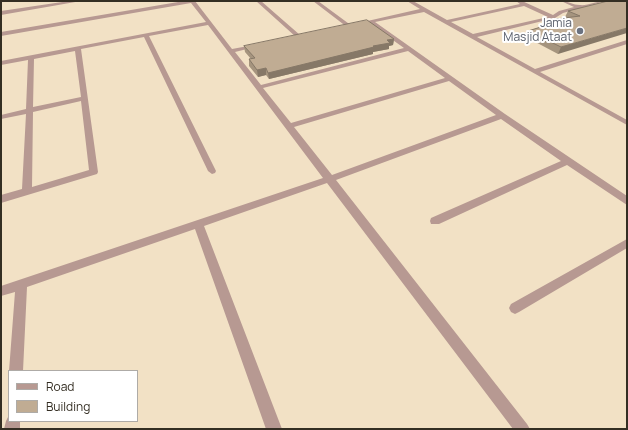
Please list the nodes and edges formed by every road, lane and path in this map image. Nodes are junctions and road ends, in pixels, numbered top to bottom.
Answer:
1 (79, 1) edge
2 (193, 1) edge
3 (258, 1) edge
4 (315, 1) edge
5 (409, 1) edge
6 (517, 1) edge
7 (563, 1) edge
8 (603, 1) edge
9 (524, 4) junction
10 (579, 7) junction
11 (425, 10) junction
12 (1, 13) edge
13 (552, 17) junction
14 (446, 22) junction
15 (210, 23) junction
16 (356, 24) edge
17 (349, 26) junction
18 (342, 27) edge
19 (1, 34) edge
20 (146, 35) junction
21 (306, 35) edge
22 (298, 36) junction
23 (473, 36) junction
24 (291, 38) edge
25 (627, 42) edge
26 (261, 44) edge
27 (619, 45) junction
28 (78, 48) junction
29 (627, 48) edge
30 (408, 49) junction
31 (231, 51) junction
32 (32, 57) junction
33 (1, 63) edge
34 (535, 71) junction
35 (450, 79) junction
36 (260, 87) junction
37 (85, 98) junction
38 (30, 111) junction
39 (502, 116) junction
40 (1, 117) edge
41 (627, 123) edge
42 (289, 126) junction
43 (568, 161) junction
44 (212, 171) dead end
45 (330, 179) junction
46 (27, 192) junction
47 (1, 200) edge
48 (627, 201) edge
49 (435, 221) dead end
50 (198, 224) junction
51 (627, 243) edge
52 (21, 284) junction
53 (1, 291) edge
54 (515, 308) dead end
55 (16, 370) edge
56 (274, 429) edge
57 (522, 429) edge

1 - 12 street
2 - 15 street
2 - 19 street
3 - 22 street
4 - 17 street
5 - 11 street
6 - 9 street
7 - 10 street
8 - 10 street
9 - 13 street
9 - 14 street
10 - 13 street
11 - 14 street
11 - 30 street
13 - 23 street
14 - 23 street
15 - 20 street
15 - 31 street
16 - 17 street
17 - 18 street
20 - 28 street
20 - 44 street
21 - 22 street
22 - 24 street
23 - 34 street
25 - 27 street
26 - 31 street
27 - 29 street
27 - 34 street
28 - 32 street
28 - 37 street
30 - 35 street
30 - 36 street
31 - 36 street
32 - 33 street
32 - 38 street
34 - 41 street
35 - 39 street
35 - 42 street
36 - 42 street
37 - 38 street
37 - 46 street
38 - 40 street
38 - 46 street
39 - 43 street
39 - 45 street
42 - 45 street
43 - 48 street
43 - 49 street
45 - 50 street
45 - 57 street
46 - 47 street
50 - 52 street
50 - 56 street
51 - 54 street
52 - 53 street
52 - 55 street

